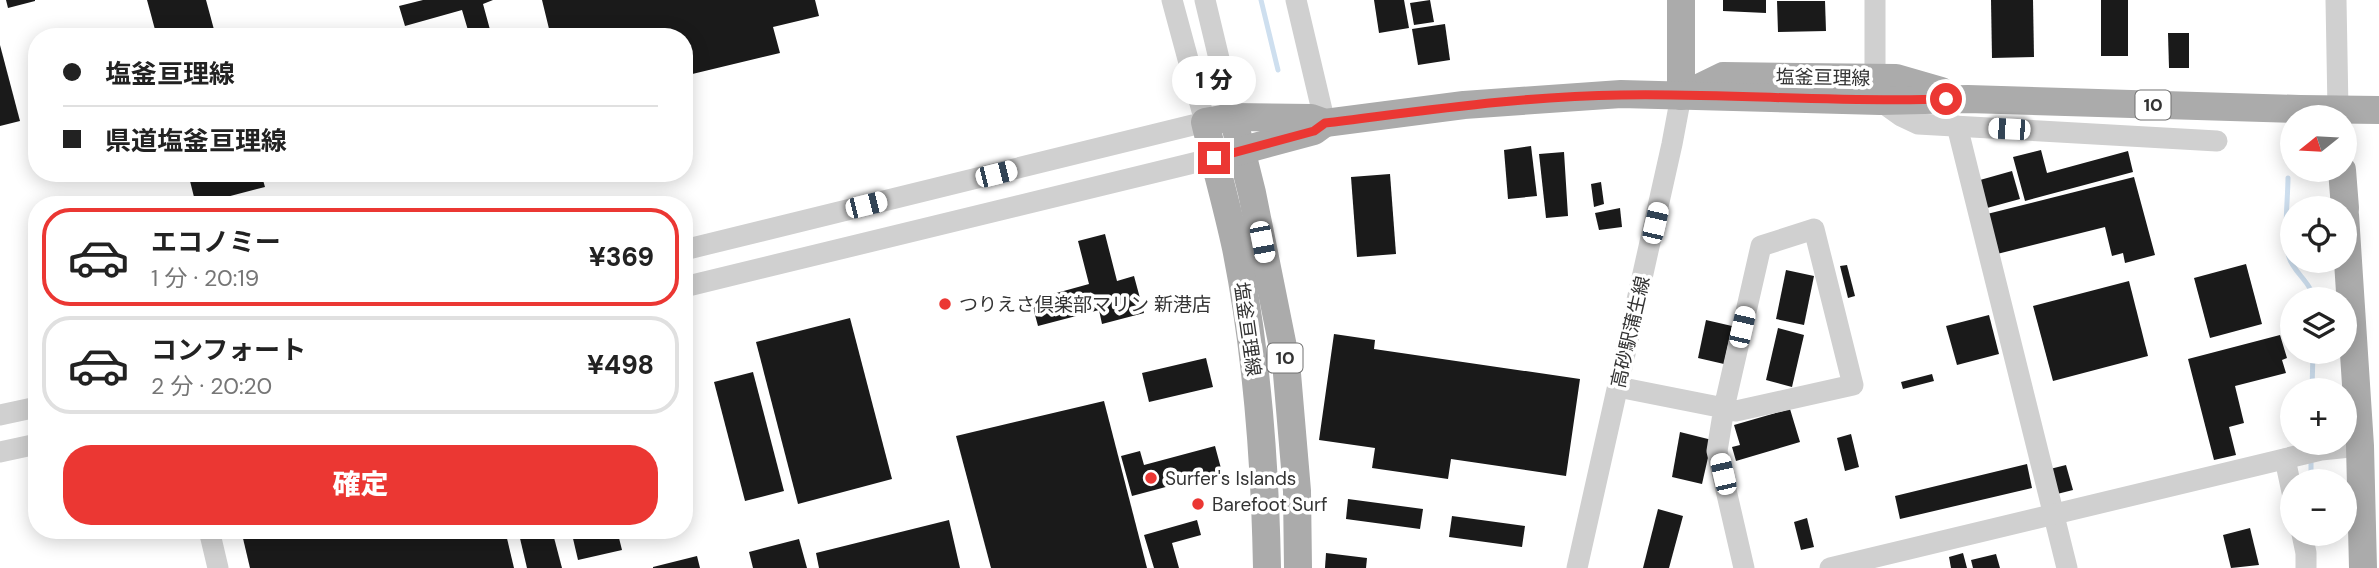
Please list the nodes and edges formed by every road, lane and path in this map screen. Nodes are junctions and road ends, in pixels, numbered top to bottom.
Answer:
1 (1172, 0) edge
2 (1205, 0) edge
3 (1296, 0) edge
4 (1681, 0) edge
5 (1875, 0) edge
6 (2336, 0) edge
7 (1877, 90) junction
8 (1681, 96) junction
9 (2354, 105) edge
10 (2280, 109) edge
11 (1233, 117) junction
12 (1205, 122) junction
13 (1317, 124) junction
14 (1957, 125) junction
15 (1275, 130) junction
16 (2217, 141) dead end
17 (1242, 152) junction
18 (1214, 158) junction
19 (693, 248) edge
20 (2349, 273) edge
21 (693, 285) edge
22 (1618, 387) junction
23 (1724, 408) junction
24 (28, 409) edge
25 (0, 415) edge
26 (28, 446) edge
27 (2360, 446) junction
28 (0, 452) edge
29 (2292, 457) junction
30 (2292, 469) edge
31 (2053, 513) junction
32 (211, 539) edge
33 (2303, 546) edge
34 (218, 568) edge
35 (1267, 568) edge
36 (1298, 568) edge
37 (1577, 568) edge
38 (1744, 568) edge
39 (1830, 568) edge
40 (2067, 568) edge
41 (2306, 568) edge
42 (2363, 568) edge

1 - 12 street
2 - 11 street
3 - 13 street
4 - 8 main road
5 - 7 street
6 - 9 street
7 - 8 main road, 塩釜亘理線 / 10
7 - 8 main road, 塩釜亘理線 / 10
7 - 10 main road, 塩釜亘理線 / 10
7 - 14 street
8 - 13 main road, 塩釜亘理線 / 10
8 - 22 street, 高砂駅蒲生線
11 - 12 main road, 塩釜亘理線 / 10
11 - 15 main road, 塩釜亘理線 / 10
11 - 17 main road, 塩釜亘理線 / 10
12 - 18 main road, 塩釜亘理線 / 10
12 - 19 street
13 - 15 main road, 塩釜亘理線 / 10
14 - 16 street
14 - 31 street
15 - 17 main road, 10
17 - 18 main road, 10
17 - 36 main road, 塩釜亘理線 / 10
18 - 21 street
18 - 35 main road, 塩釜亘理線 / 10
20 - 27 main road
22 - 23 street
22 - 37 street, 高砂駅蒲生線
23 - 23 street
23 - 38 street
24 - 25 street
26 - 28 street
27 - 29 street
27 - 42 main road
29 - 30 street
29 - 31 street
31 - 39 street
31 - 40 street
32 - 34 street
33 - 41 street

